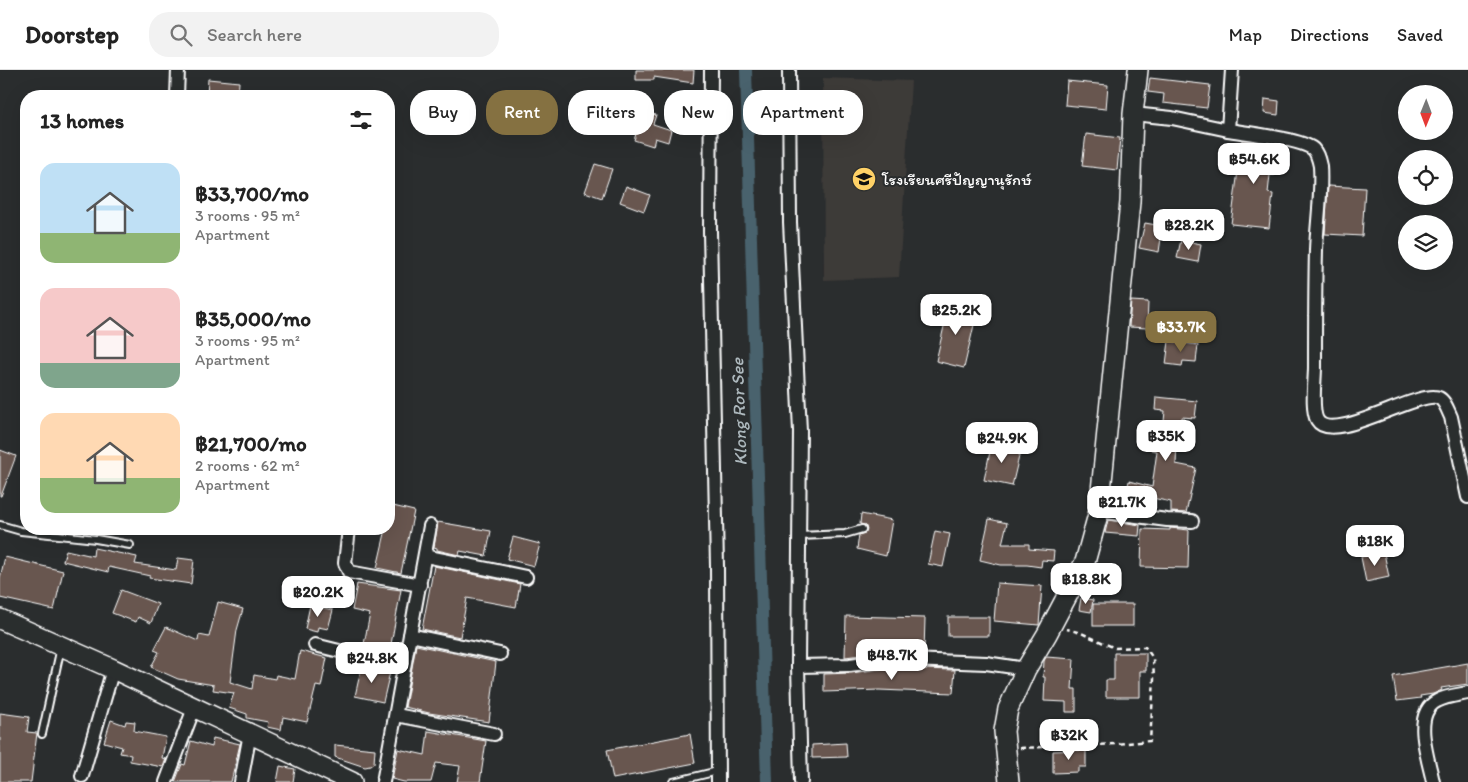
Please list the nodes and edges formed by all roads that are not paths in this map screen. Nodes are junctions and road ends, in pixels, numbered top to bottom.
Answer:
1 (178, 70) edge
2 (711, 70) edge
3 (789, 70) edge
4 (1138, 70) edge
5 (1232, 70) edge
6 (178, 90) edge
7 (1133, 114) junction
8 (1228, 130) junction
9 (1468, 497) edge
10 (1099, 510) junction
11 (1192, 521) dead end
12 (0, 525) edge
13 (430, 526) dead end
14 (862, 529) dead end
15 (20, 531) edge
16 (58, 535) edge
17 (347, 535) edge
18 (799, 536) junction
19 (130, 546) dead end
20 (425, 556) junction
21 (526, 577) dead end
22 (420, 584) junction
23 (0, 619) edge
24 (410, 635) junction
25 (315, 645) dead end
26 (61, 646) junction
27 (500, 654) dead end
28 (798, 666) junction
29 (404, 667) junction
30 (113, 669) junction
31 (1026, 669) junction
32 (1468, 693) edge
33 (194, 708) junction
34 (396, 715) junction
35 (250, 733) junction
36 (42, 734) dead end
37 (494, 734) dead end
38 (82, 776) dead end
39 (718, 777) edge
40 (166, 782) edge
41 (241, 782) edge
42 (352, 782) edge
43 (383, 782) edge
44 (673, 782) edge
45 (801, 782) edge
46 (1009, 782) edge
47 (1433, 782) edge

1 - 6 street
2 - 39 street
3 - 18 street
4 - 7 street
5 - 8 street
7 - 8 street
7 - 10 street
8 - 9 street
10 - 11 street
10 - 31 street
12 - 15 lane
13 - 20 street
14 - 18 lane
16 - 19 lane
17 - 22 street
18 - 28 street
20 - 21 street
20 - 22 street
22 - 24 street
23 - 26 street
24 - 27 street
24 - 29 street
25 - 29 street
26 - 30 street
26 - 36 lane
28 - 31 street
28 - 45 street
29 - 34 street
30 - 33 street
30 - 38 street
31 - 46 street
32 - 47 street
33 - 35 street
33 - 40 street
34 - 37 street
34 - 43 street
35 - 41 street
35 - 42 street
39 - 44 lane

